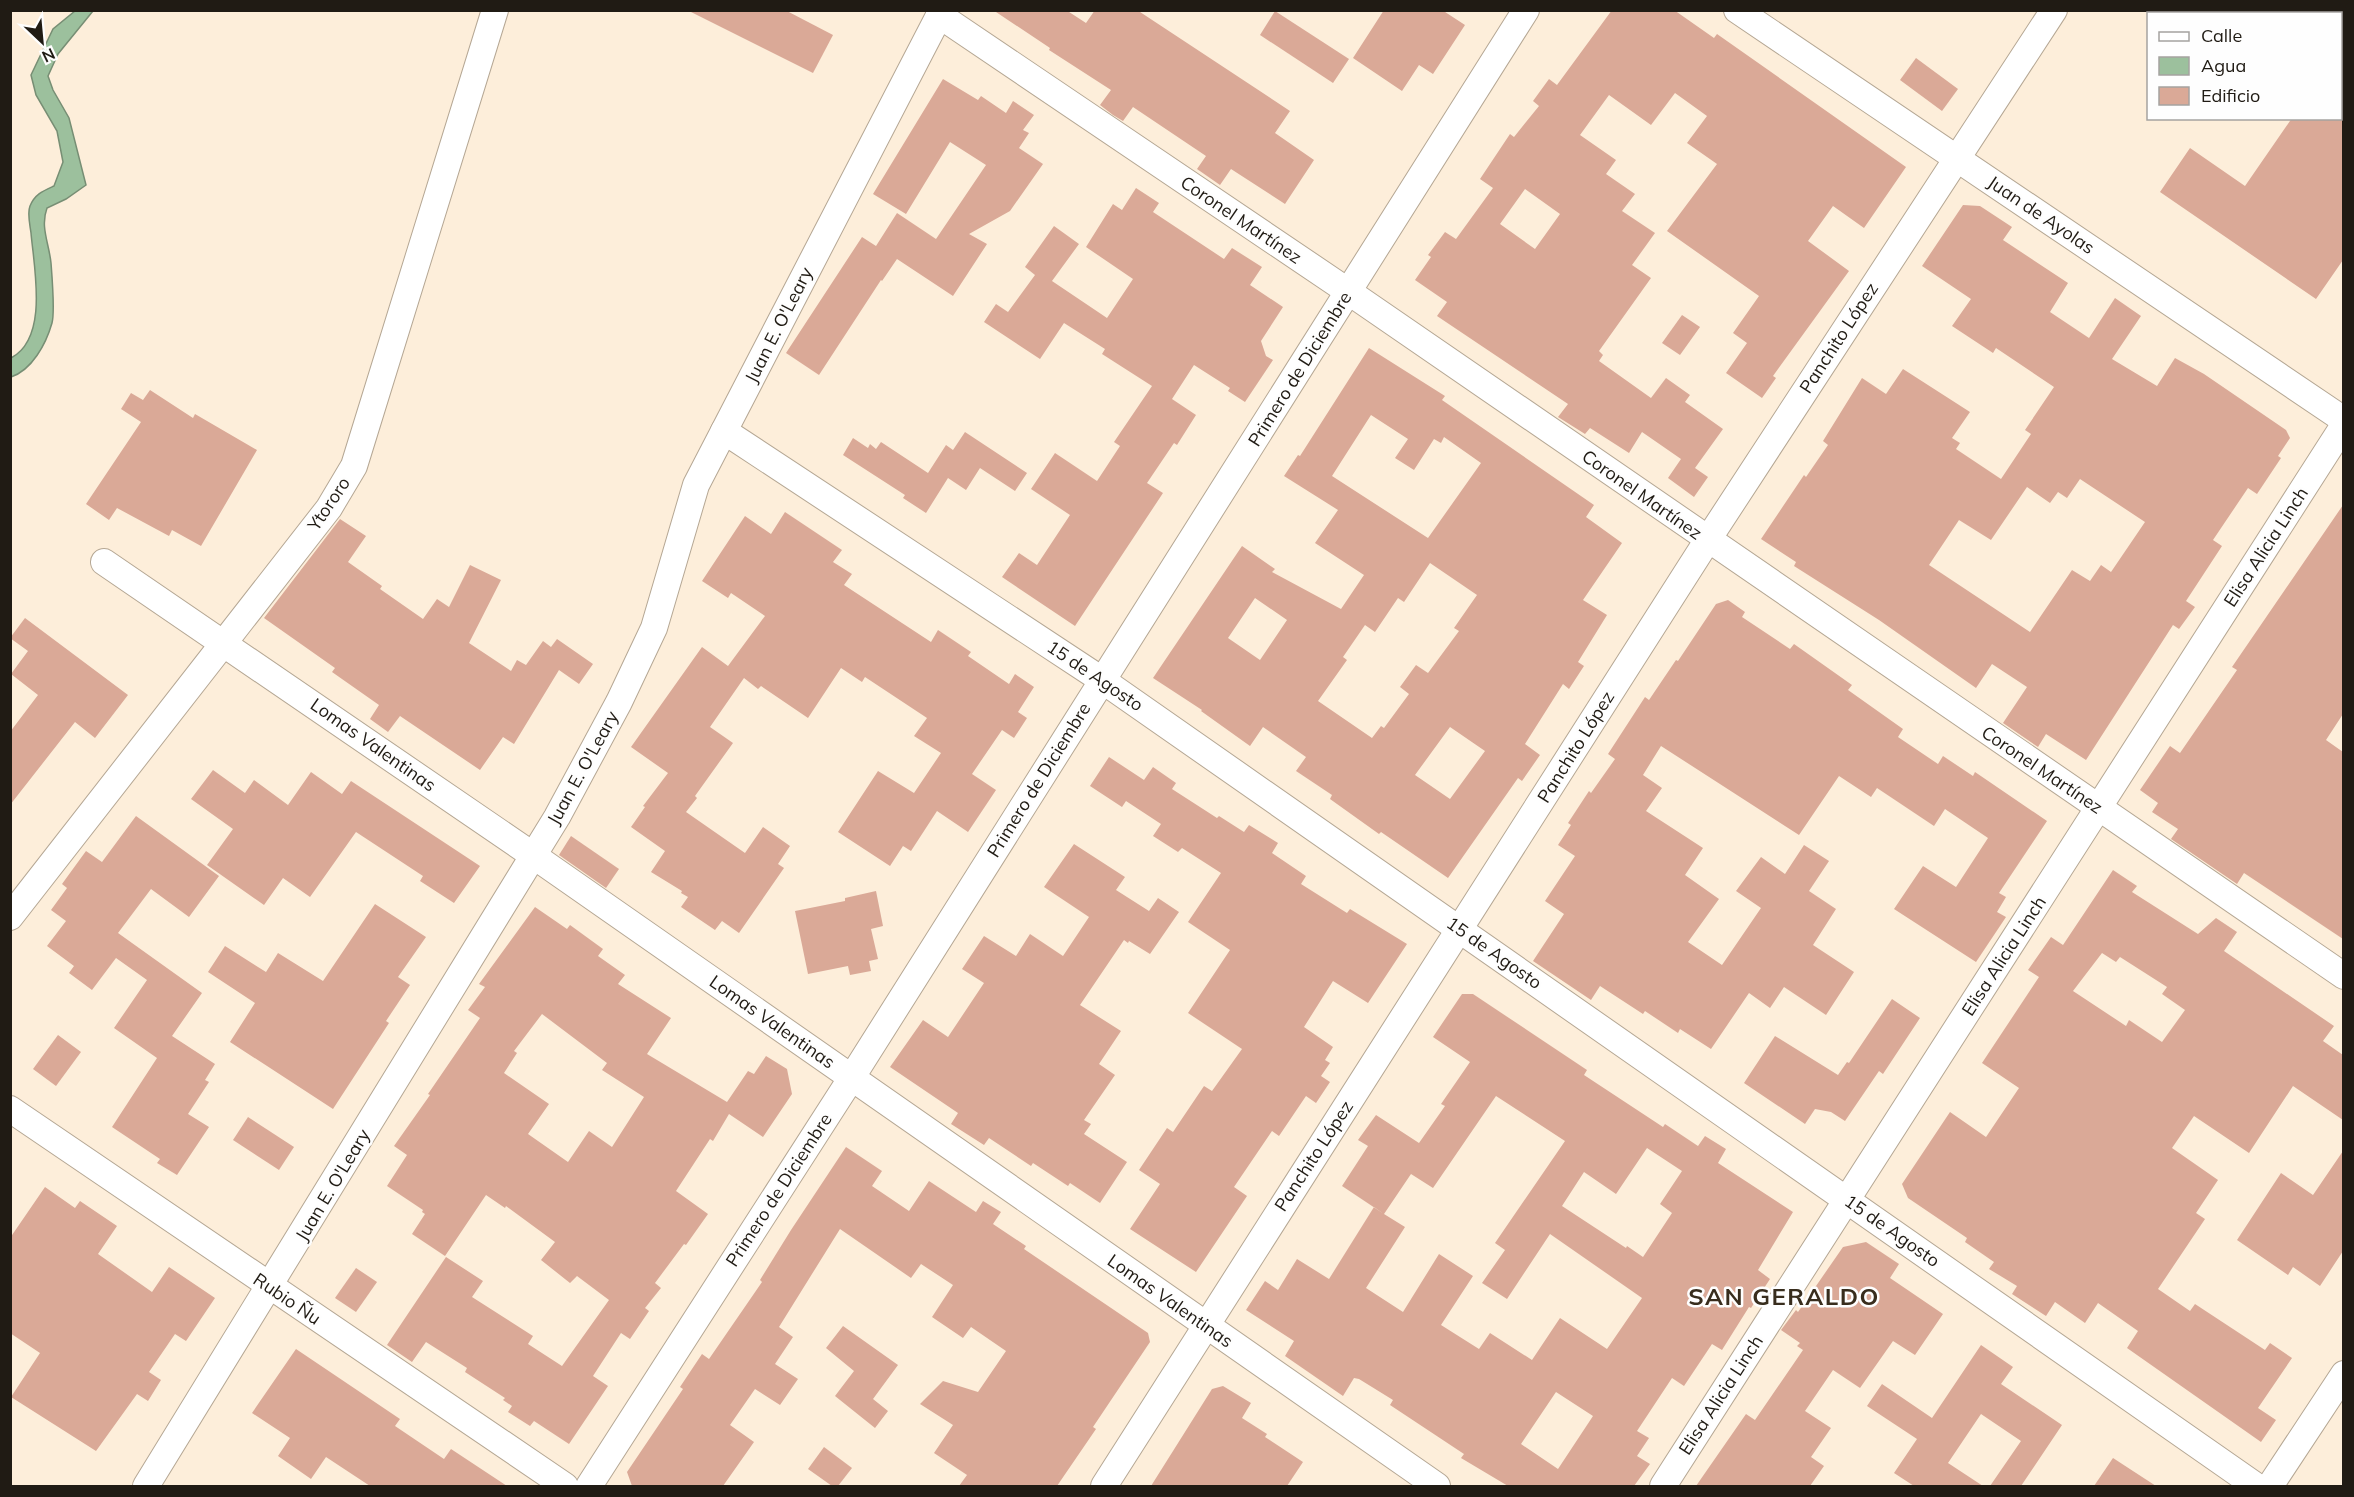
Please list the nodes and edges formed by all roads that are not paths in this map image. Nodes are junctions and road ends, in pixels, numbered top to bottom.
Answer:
1 (495, 10) edge
2 (1526, 10) edge
3 (1737, 10) edge
4 (2054, 10) edge
5 (941, 13) edge
6 (1956, 158) junction
7 (1349, 292) junction
8 (2343, 420) edge
9 (2343, 425) edge
10 (724, 431) junction
11 (1707, 541) junction
12 (104, 562) dead end
13 (223, 643) junction
14 (1102, 680) junction
15 (2099, 809) junction
16 (534, 856) junction
17 (10, 917) edge
18 (1460, 930) junction
19 (2343, 976) edge
20 (852, 1077) junction
21 (10, 1109) edge
22 (1846, 1199) junction
23 (270, 1288) junction
24 (1205, 1326) junction
25 (2343, 1374) edge
26 (146, 1486) edge
27 (564, 1486) edge
28 (589, 1486) edge
29 (1104, 1486) edge
30 (1437, 1486) edge
31 (1663, 1486) edge
32 (2256, 1486) edge
33 (2270, 1486) edge

1 - 13 street, Ytororo
2 - 7 street, Primero de Diciembre
3 - 6 street, Juan de Ayolas
4 - 6 street, Panchito López
5 - 7 street, Coronel Martínez
5 - 10 street, Juan E. O'Leary
6 - 8 street, Juan de Ayolas
6 - 11 street, Panchito López
7 - 11 street, Coronel Martínez
7 - 14 street, Primero de Diciembre
9 - 15 street, Elisa Alicia Linch
10 - 14 street, 15 de Agosto
10 - 16 street, Juan E. O'Leary
11 - 15 street, Coronel Martínez
11 - 18 street, Panchito López
12 - 13 street, Lomas Valentinas
13 - 16 street, Lomas Valentinas
13 - 17 street, Ytororo
14 - 18 street, 15 de Agosto
14 - 20 street, Primero de Diciembre
15 - 19 street, Coronel Martínez
15 - 22 street, Elisa Alicia Linch
16 - 20 street, Lomas Valentinas
16 - 23 street, Juan E. O'Leary
18 - 22 street, 15 de Agosto
18 - 24 street, Panchito López
20 - 24 street, Lomas Valentinas
20 - 28 street, Primero de Diciembre
21 - 23 street, Rubio Ñu
22 - 31 street, Elisa Alicia Linch
22 - 32 street, 15 de Agosto
23 - 26 street, Juan E. O'Leary
23 - 27 street, Rubio Ñu
24 - 29 street, Panchito López
24 - 30 street, Lomas Valentinas
25 - 33 street

